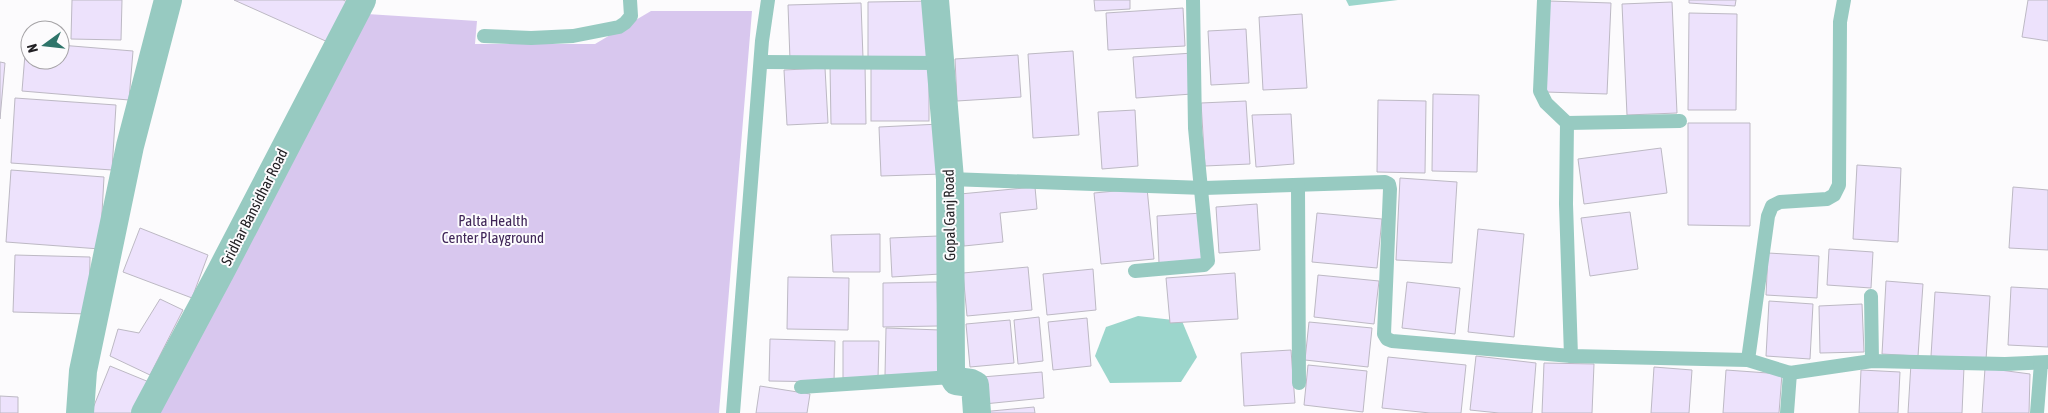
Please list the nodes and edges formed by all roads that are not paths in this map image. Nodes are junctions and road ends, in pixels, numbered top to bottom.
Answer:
1 (168, 0) edge
2 (362, 0) edge
3 (630, 0) edge
4 (768, 0) edge
5 (935, 0) edge
6 (1193, 0) edge
7 (1544, 0) edge
8 (1844, 0) edge
9 (484, 36) dead end
10 (761, 62) junction
11 (939, 63) junction
12 (1680, 121) dead end
13 (1567, 123) junction
14 (950, 179) junction
15 (1298, 186) junction
16 (1202, 188) junction
17 (1135, 270) dead end
18 (1871, 296) dead end
19 (1571, 356) junction
20 (1748, 360) junction
21 (1872, 361) junction
22 (2045, 362) edge
23 (1790, 373) junction
24 (952, 377) junction
25 (1299, 383) dead end
26 (801, 386) dead end
27 (80, 413) edge
28 (145, 413) edge
29 (732, 413) edge
30 (977, 413) edge
31 (1786, 413) edge
32 (2037, 413) edge

1 - 27 street
2 - 28 street, Sridhar Bansidhar Road
3 - 9 lane
4 - 10 lane
5 - 11 street, Gopal Ganj Road
6 - 16 lane
7 - 13 lane
8 - 20 lane
10 - 11 lane
10 - 29 lane
11 - 14 street, Gopal Ganj Road
12 - 13 lane
13 - 19 lane
14 - 16 lane
14 - 24 street, Gopal Ganj Road
15 - 16 lane
15 - 19 lane
15 - 25 lane
16 - 17 lane
18 - 21 lane
19 - 20 lane
20 - 23 lane
21 - 22 lane
21 - 23 lane
22 - 32 lane
23 - 31 lane
24 - 26 lane
24 - 30 street

